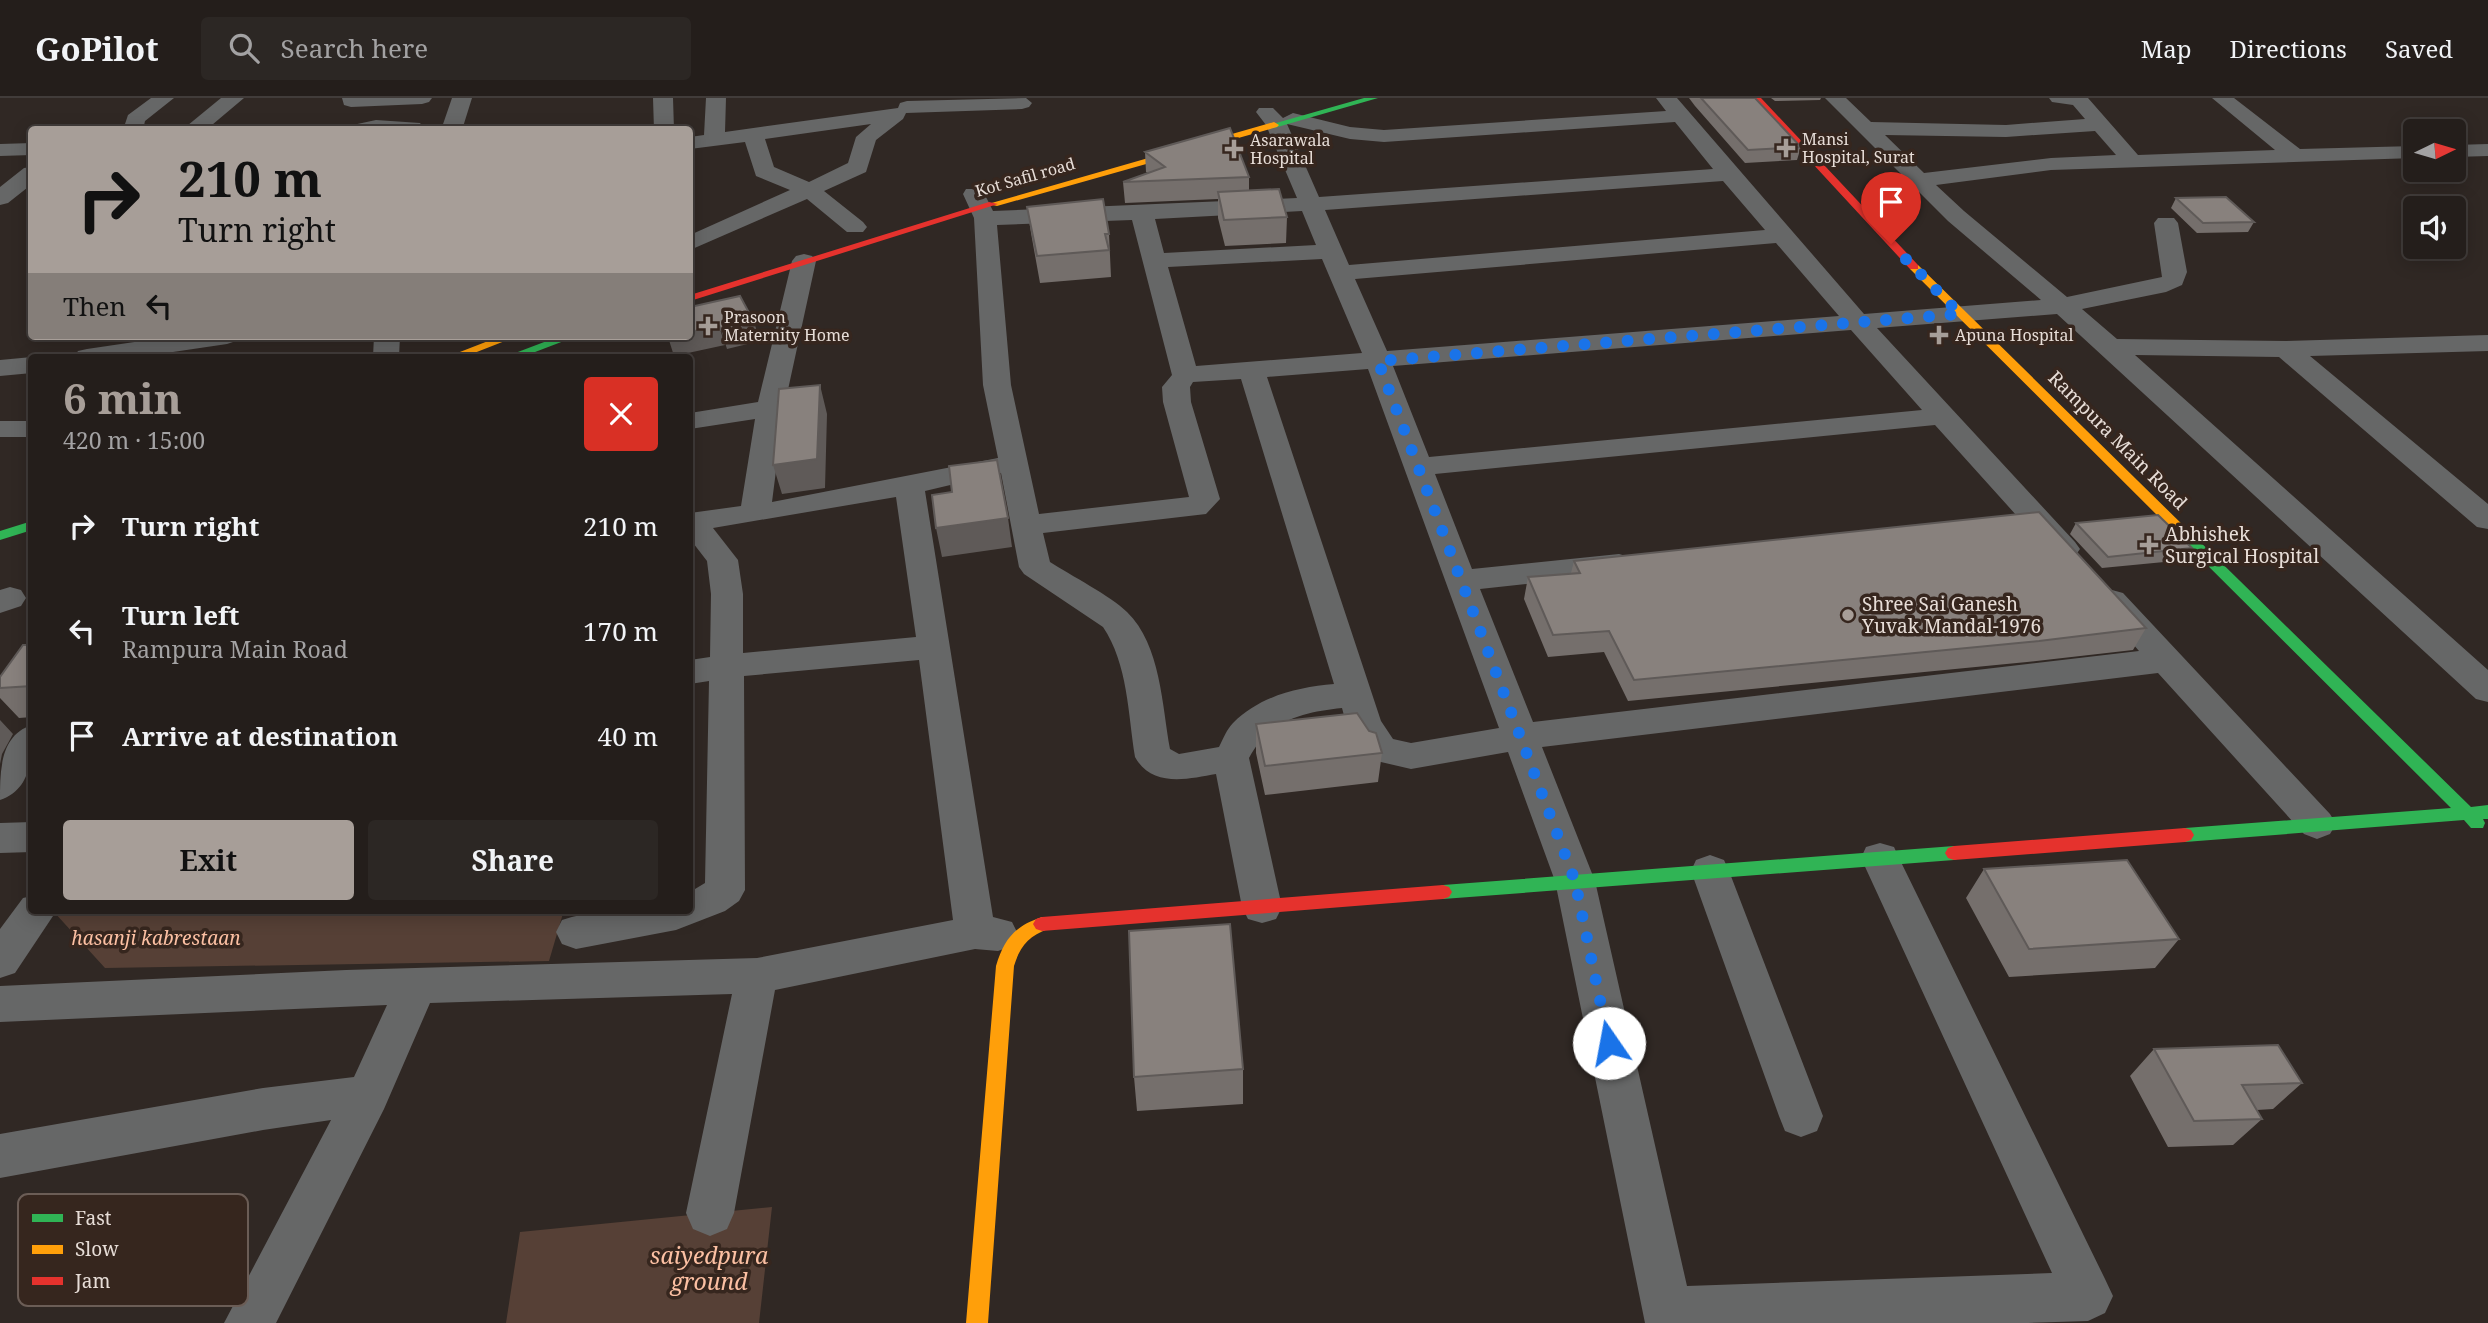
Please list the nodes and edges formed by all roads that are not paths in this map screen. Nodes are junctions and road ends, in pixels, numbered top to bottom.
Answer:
1 (164, 98) edge
2 (234, 98) edge
3 (352, 98) edge
4 (422, 98) edge
5 (462, 98) edge
6 (663, 98) edge
7 (716, 98) edge
8 (1323, 98) edge
9 (1374, 98) edge
10 (1756, 98) edge
11 (1835, 98) edge
12 (2075, 98) edge
13 (2222, 98) edge
14 (1022, 103) dead end
15 (905, 106) edge
16 (1673, 107) edge
17 (1279, 118) junction
18 (2100, 124) junction
19 (135, 126) edge
20 (197, 126) edge
21 (452, 126) edge
22 (664, 126) edge
23 (1866, 128) junction
24 (754, 136) junction
25 (714, 140) junction
26 (693, 144) edge
27 (28, 149) edge
28 (0, 150) edge
29 (2488, 150) edge
30 (2466, 151) edge
31 (2403, 152) edge
32 (2295, 156) junction
33 (2132, 161) junction
34 (1727, 174) junction
35 (28, 176) edge
36 (1920, 180) junction
37 (809, 190) junction
38 (0, 198) edge
39 (1310, 206) junction
40 (979, 207) junction
41 (921, 209) dead end
42 (1142, 215) junction
43 (2166, 223) dead end
44 (855, 227) dead end
45 (1781, 236) junction
46 (693, 242) edge
47 (804, 261) junction
48 (1154, 261) junction
49 (1335, 262) junction
50 (693, 297) edge
51 (2062, 306) junction
52 (1960, 314) junction
53 (1856, 322) junction
54 (74, 340) edge
55 (181, 340) edge
56 (552, 340) edge
57 (146, 343) edge
58 (2488, 343) edge
59 (2110, 347) junction
60 (512, 348) edge
61 (2286, 349) junction
62 (63, 354) edge
63 (100, 354) edge
64 (473, 354) edge
65 (1378, 361) junction
66 (28, 365) edge
67 (0, 368) edge
68 (1252, 371) junction
69 (1185, 375) junction
70 (770, 408) junction
71 (1942, 416) junction
72 (693, 421) edge
73 (0, 429) edge
74 (28, 429) edge
75 (1013, 462) junction
76 (1418, 467) junction
77 (909, 486) junction
78 (755, 514) junction
79 (2488, 520) edge
80 (2038, 521) junction
81 (693, 522) edge
82 (693, 525) edge
83 (1026, 525) junction
84 (1997, 525) edge
85 (28, 526) edge
86 (0, 536) edge
87 (1641, 562) edge
88 (1463, 580) junction
89 (934, 647) junction
90 (2166, 660) junction
91 (727, 666) junction
92 (693, 672) edge
93 (2488, 691) edge
94 (1354, 694) junction
95 (1520, 737) junction
96 (28, 744) edge
97 (1231, 758) junction
98 (0, 786) edge
99 (2467, 812) junction
100 (2488, 812) edge
101 (2317, 824) junction
102 (2488, 834) edge
103 (28, 837) edge
104 (0, 838) edge
105 (1880, 858) junction
106 (1710, 871) junction
107 (1575, 881) junction
108 (1262, 907) junction
109 (693, 909) edge
110 (34, 914) edge
111 (655, 914) edge
112 (577, 921) edge
113 (975, 932) junction
114 (1016, 934) junction
115 (0, 961) edge
116 (757, 976) junction
117 (571, 982) junction
118 (415, 987) junction
119 (0, 1004) edge
120 (368, 1095) junction
121 (1801, 1116) dead end
122 (0, 1156) edge
123 (710, 1213) dead end
124 (1669, 1317) edge
125 (249, 1323) edge
126 (977, 1323) edge

1 - 19 street
2 - 20 street
3 - 4 street
5 - 21 street
6 - 22 street
7 - 25 street
8 - 17 street, Kot Safil road
9 - 17 street, Kot Safil road
10 - 52 street, Rampura Main Road
11 - 23 street
12 - 18 street
13 - 32 street
14 - 15 street
15 - 24 street
15 - 37 street
16 - 17 street
16 - 34 street
17 - 39 street
17 - 40 street, Kot Safil road
18 - 23 street
18 - 33 street
23 - 36 street
24 - 25 street
24 - 37 street
25 - 26 street
27 - 28 street
29 - 30 street
31 - 32 street
32 - 33 street
33 - 36 street
34 - 39 street
34 - 45 street
35 - 38 street
36 - 51 street
37 - 44 street
37 - 46 street
39 - 42 street
39 - 49 street
40 - 41 street, Kot Safil road
40 - 42 street
40 - 47 street, Kot Safil road
40 - 75 street
42 - 48 street
43 - 51 street
45 - 49 street
45 - 53 street
47 - 50 street, Kot Safil road
47 - 70 street
48 - 49 street
48 - 69 street
49 - 65 street
51 - 52 street
51 - 59 street
52 - 53 street
52 - 99 street, Rampura Main Road
53 - 65 street
53 - 71 street
54 - 62 street
55 - 57 street
56 - 60 street
57 - 63 street
58 - 61 street
59 - 61 street
59 - 93 street
60 - 64 street
61 - 79 street
65 - 68 street
65 - 76 street
66 - 67 street
68 - 69 street
68 - 94 street
69 - 83 street
70 - 72 street
70 - 78 street
71 - 76 street
71 - 80 street
73 - 74 street
75 - 77 street
75 - 83 street
76 - 88 street
77 - 78 street
77 - 89 street
78 - 81 street
80 - 84 street
80 - 90 street
82 - 91 street
83 - 97 street
85 - 86 street
87 - 88 street
88 - 95 street
89 - 91 street
89 - 113 street
90 - 95 street
90 - 101 street
91 - 92 street
91 - 109 street
94 - 95 street
94 - 97 street
95 - 107 street
96 - 98 street
97 - 108 street
99 - 100 street
99 - 101 street
99 - 102 street, Rampura Main Road
101 - 105 street
103 - 104 street
105 - 106 street
105 - 124 street
106 - 107 street
106 - 121 street
107 - 108 street
107 - 124 street
108 - 114 street
110 - 115 street
111 - 112 street
112 - 117 street
113 - 114 street
113 - 116 street
114 - 126 street
116 - 117 street
116 - 123 street
117 - 118 street
118 - 119 street
118 - 120 street
120 - 122 street
120 - 125 street

